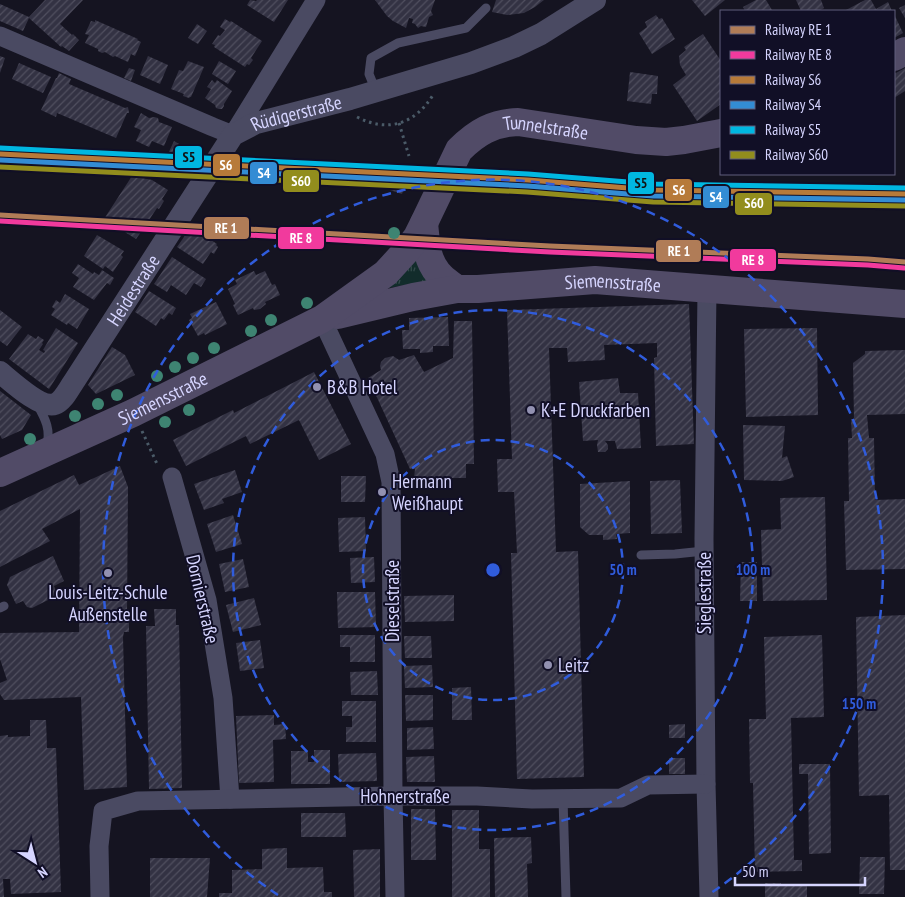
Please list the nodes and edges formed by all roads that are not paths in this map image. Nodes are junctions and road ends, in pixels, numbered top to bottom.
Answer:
1 (316, 0) edge
2 (595, 0) edge
3 (486, 8) dead end
4 (0, 36) edge
5 (376, 92) junction
6 (720, 133) edge
7 (233, 135) junction
8 (424, 223) junction
9 (457, 289) junction
10 (708, 290) junction
11 (905, 304) edge
12 (322, 319) junction
13 (0, 372) edge
14 (33, 397) junction
15 (39, 455) junction
16 (0, 473) edge
17 (172, 477) road end
18 (704, 551) junction
19 (641, 555) dead end
20 (706, 784) junction
21 (393, 796) junction
22 (563, 798) junction
23 (230, 800) junction
24 (705, 893) edge
25 (100, 897) edge
26 (395, 897) edge
27 (566, 897) edge

1 - 7 street, Heidestraße
2 - 5 street, Rüdigerstraße
3 - 5 lane
4 - 7 street, Rüdigerstraße
5 - 7 street, Rüdigerstraße
6 - 8 main road, Tunnelstraße
7 - 14 street, Heidestraße
8 - 9 main road
8 - 12 main road, Siemensstraße
9 - 10 main road, Siemensstraße
9 - 12 main road, Siemensstraße
10 - 11 main road, Siemensstraße
10 - 18 street, Sieglestraße
12 - 15 main road, Siemensstraße
12 - 21 street, Dieselstraße
13 - 14 street
14 - 15 lane
15 - 16 main road, Siemensstraße
17 - 23 street, Dornierstraße
18 - 19 lane
18 - 20 street, Sieglestraße
20 - 22 street, Hohnerstraße
20 - 24 street, Sieglestraße
21 - 22 street, Hohnerstraße
21 - 23 street, Hohnerstraße
21 - 26 street, Dieselstraße
22 - 27 lane
23 - 25 street, Hohnerstraße

